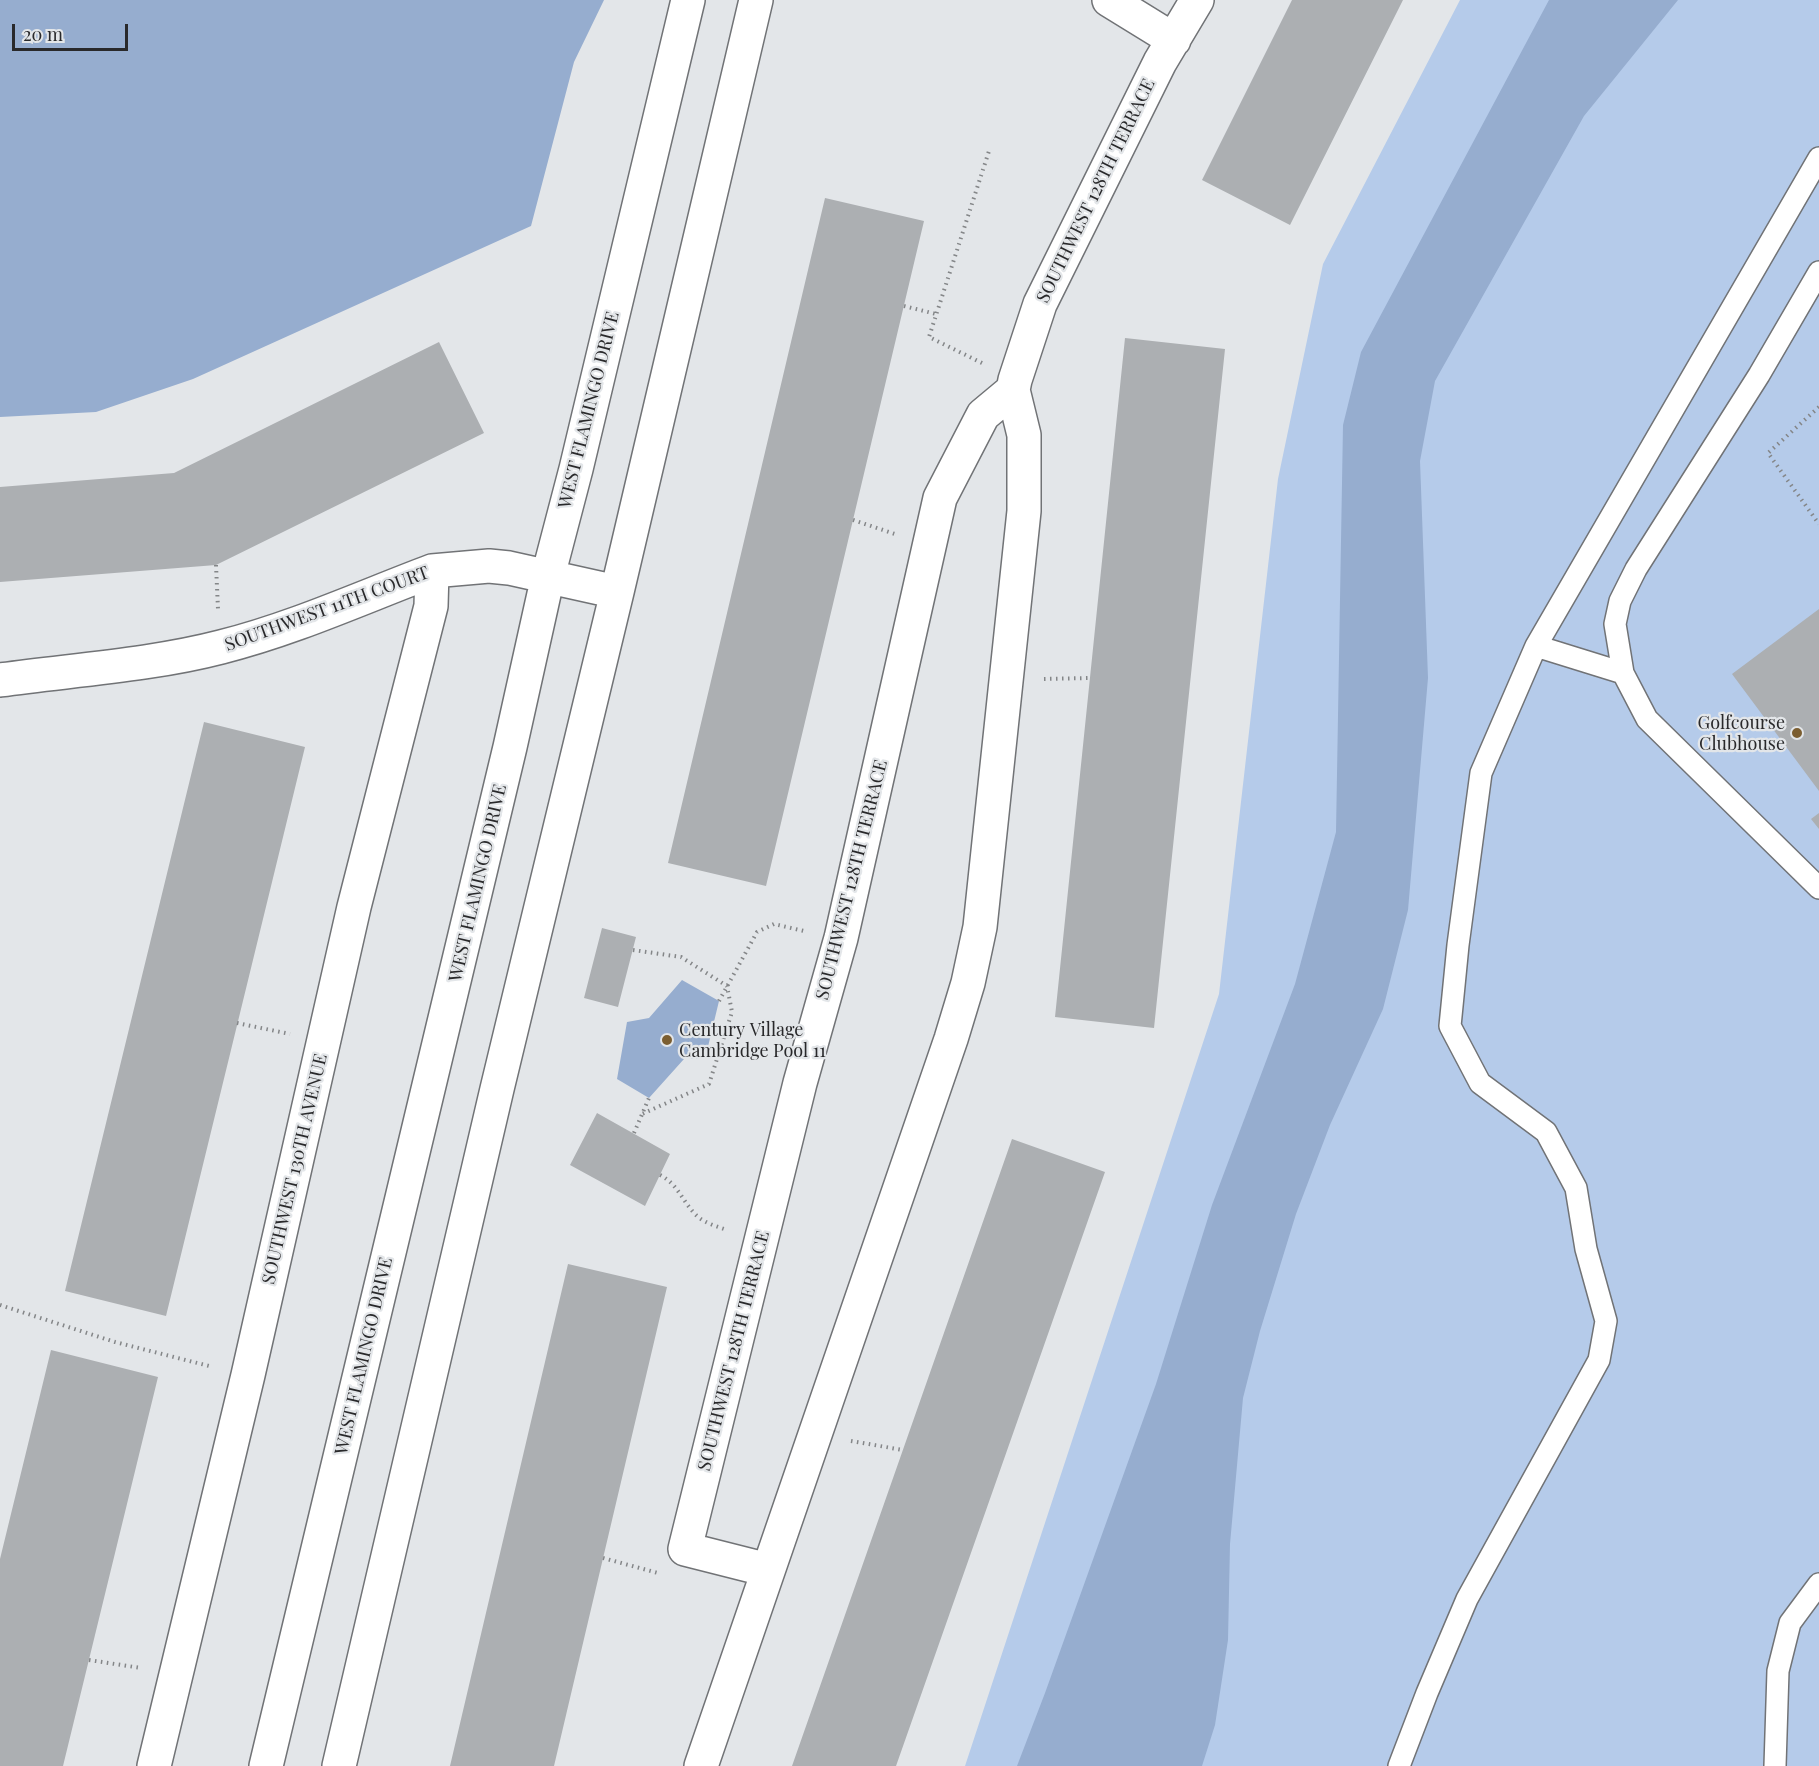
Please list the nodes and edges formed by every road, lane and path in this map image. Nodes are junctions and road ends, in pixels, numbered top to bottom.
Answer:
1 (688, 0) edge
2 (756, 0) edge
3 (1109, 0) edge
4 (1197, 0) edge
5 (1174, 40) junction
6 (989, 151) dead end
7 (1819, 158) edge
8 (1819, 272) edge
9 (903, 306) dead end
10 (936, 314) junction
11 (1014, 385) junction
12 (1819, 407) edge
13 (853, 520) dead end
14 (1819, 524) edge
15 (930, 545) junction
16 (216, 565) dead end
17 (432, 571) junction
18 (548, 576) junction
19 (617, 592) junction
20 (1536, 646) junction
21 (220, 647) junction
22 (1623, 673) junction
23 (1091, 678) dead end
24 (0, 680) edge
25 (1007, 680) junction
26 (1819, 888) edge
27 (841, 938) junction
28 (633, 950) dead end
29 (727, 986) junction
30 (719, 1001) dead end
31 (237, 1023) dead end
32 (324, 1041) junction
33 (648, 1098) dead end
34 (642, 1114) junction
35 (634, 1133) dead end
36 (660, 1175) dead end
37 (761, 1239) junction
38 (0, 1305) edge
39 (248, 1375) junction
40 (814, 1436) junction
41 (903, 1450) dead end
42 (603, 1558) dead end
43 (768, 1570) junction
44 (667, 1575) dead end
45 (1819, 1584) edge
46 (89, 1660) dead end
47 (176, 1673) junction
48 (154, 1766) edge
49 (266, 1766) edge
50 (339, 1766) edge
51 (701, 1766) edge
52 (1399, 1766) edge
53 (1775, 1766) edge

1 - 18 street, WEST FLAMINGO DRIVE
2 - 19 street
3 - 5 street
4 - 5 street, SOUTHWEST 128TH TERRACE
5 - 11 street, SOUTHWEST 128TH TERRACE
6 - 10 path
7 - 20 lane
8 - 22 lane
9 - 10 path
10 - 11 path
11 - 15 street, SOUTHWEST 128TH TERRACE
11 - 25 street
12 - 14 path
13 - 15 path
15 - 27 street, SOUTHWEST 128TH TERRACE
16 - 21 path
17 - 18 street, SOUTHWEST 11TH COURT
17 - 21 street, SOUTHWEST 11TH COURT
17 - 32 street, SOUTHWEST 130TH AVENUE
18 - 19 street, SOUTHWEST 11TH COURT
18 - 49 street, WEST FLAMINGO DRIVE
19 - 50 street
20 - 22 lane
20 - 52 lane
21 - 24 street, SOUTHWEST 11TH COURT
22 - 26 lane
23 - 25 path
25 - 40 street
27 - 29 path
27 - 37 street, SOUTHWEST 128TH TERRACE
28 - 29 path
29 - 30 path
29 - 34 path
31 - 32 path
32 - 39 street, SOUTHWEST 130TH AVENUE
33 - 34 path
34 - 35 path
36 - 37 path
37 - 43 street, SOUTHWEST 128TH TERRACE
38 - 39 path
39 - 47 street, SOUTHWEST 130TH AVENUE
40 - 41 path
40 - 43 street
42 - 44 path
43 - 51 street
45 - 53 lane
46 - 47 path
47 - 48 street, SOUTHWEST 130TH AVENUE

